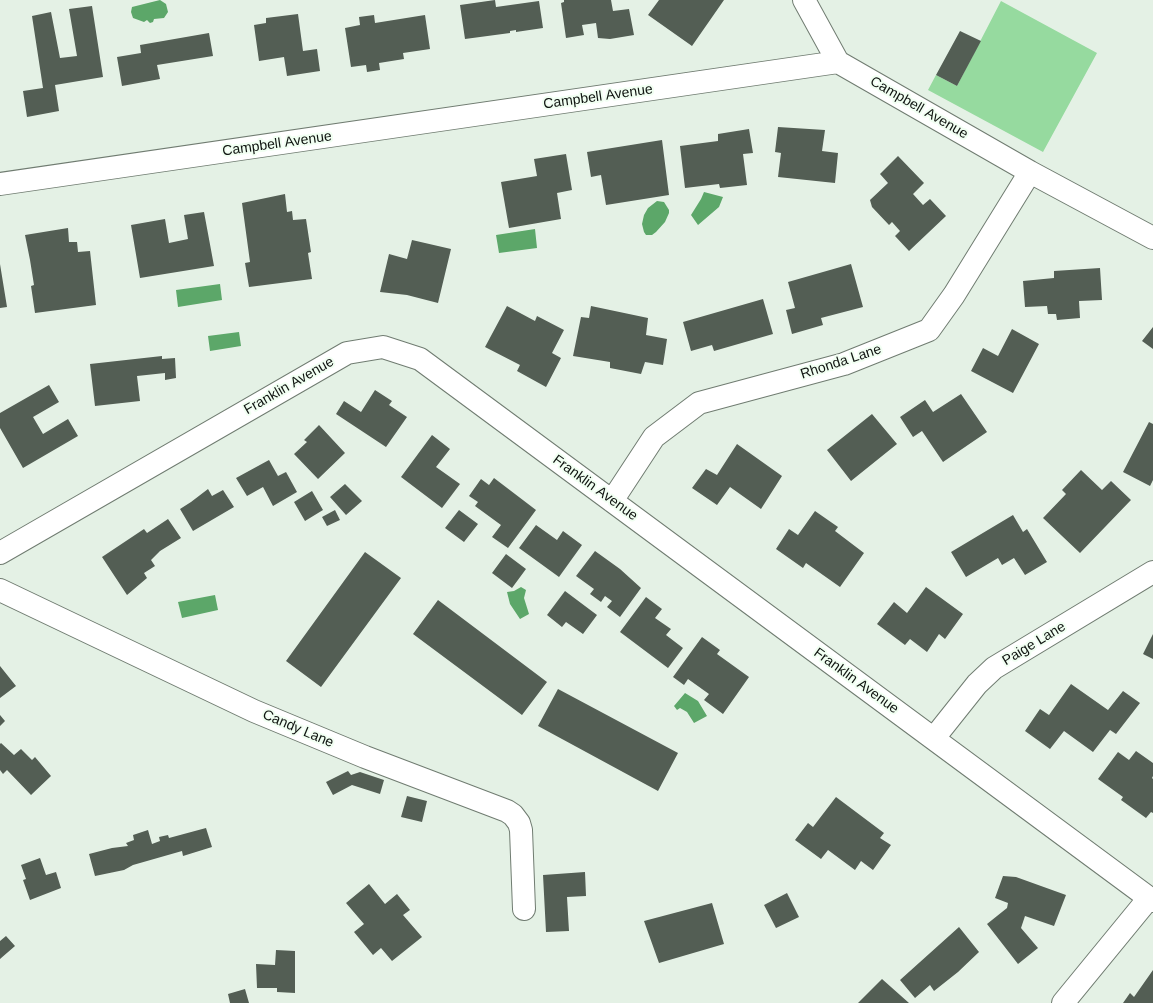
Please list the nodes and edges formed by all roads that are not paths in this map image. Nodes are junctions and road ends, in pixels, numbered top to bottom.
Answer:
1 (804, 0) edge
2 (838, 62) junction
3 (1030, 172) junction
4 (0, 184) edge
5 (1153, 238) edge
6 (612, 501) junction
7 (0, 553) edge
8 (1153, 572) edge
9 (0, 590) edge
10 (934, 738) junction
11 (1151, 899) edge
12 (524, 909) dead end
13 (1063, 1003) edge

1 - 2 street
2 - 3 street, Campbell Avenue
2 - 4 street, Campbell Avenue
3 - 5 street, Campbell Avenue
3 - 6 street, Rhonda Lane
6 - 7 street, Franklin Avenue
6 - 10 street, Franklin Avenue
8 - 10 street, Paige Lane
9 - 12 street, Candy Lane
10 - 11 street, Franklin Avenue
11 - 13 street

